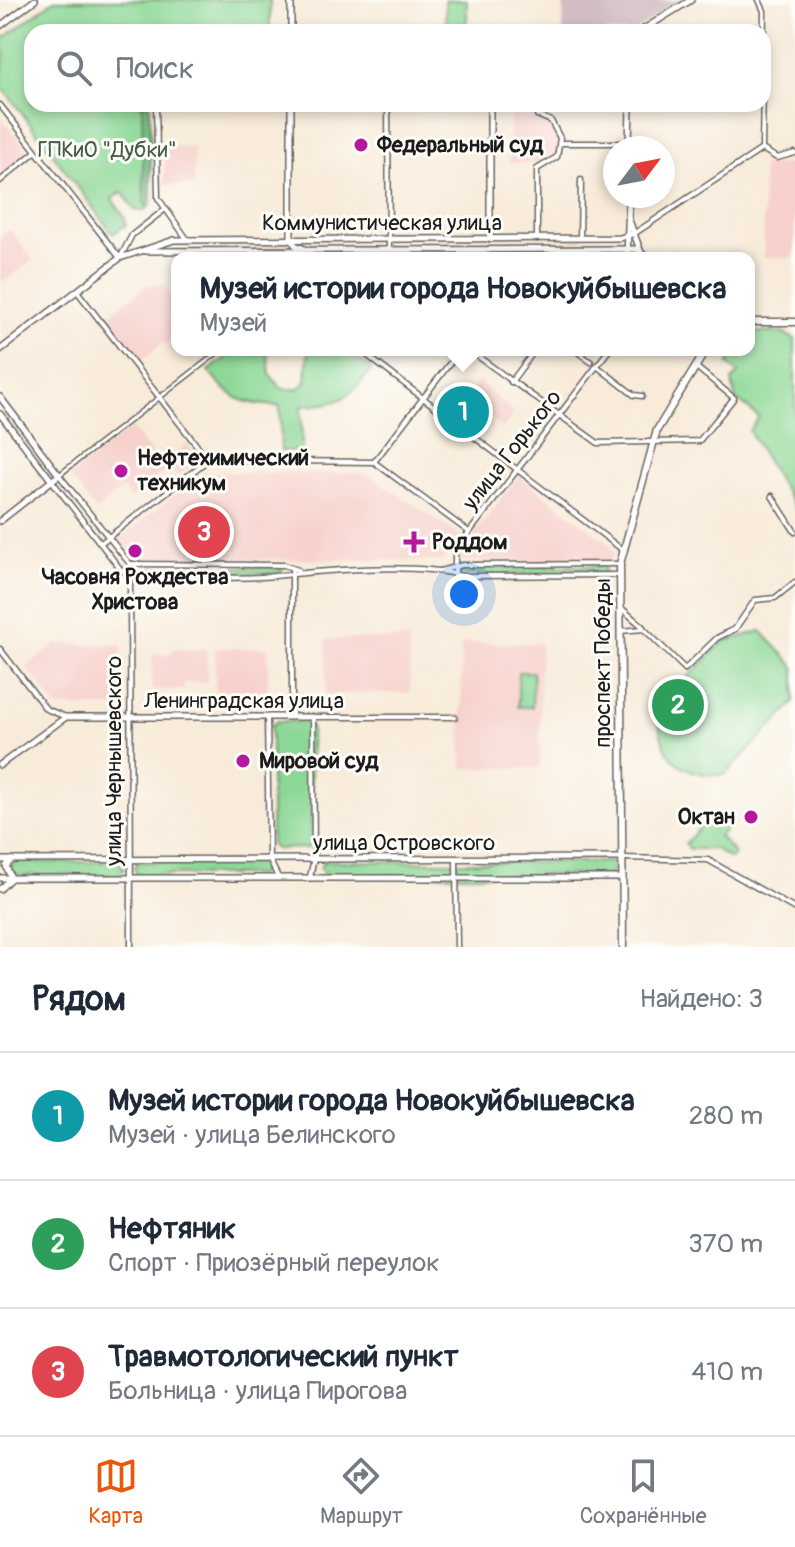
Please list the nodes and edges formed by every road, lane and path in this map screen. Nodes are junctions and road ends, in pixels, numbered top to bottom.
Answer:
1 (35, 0) edge
2 (291, 0) edge
3 (691, 0) edge
4 (759, 0) edge
5 (291, 24) edge
6 (652, 24) edge
7 (764, 24) edge
8 (0, 26) edge
9 (0, 105) edge
10 (156, 112) edge
11 (291, 112) edge
12 (388, 112) edge
13 (490, 112) edge
14 (537, 112) edge
15 (630, 112) edge
16 (763, 112) edge
17 (629, 136) edge
18 (560, 143) junction
19 (603, 144) edge
20 (762, 149) junction
21 (36, 152) junction
22 (795, 153) edge
23 (581, 180) dead end
24 (0, 181) edge
25 (629, 208) edge
26 (164, 210) junction
27 (629, 219) junction
28 (637, 236) junction
29 (627, 237) junction
30 (291, 238) junction
31 (389, 238) junction
32 (580, 238) junction
33 (187, 239) junction
34 (490, 239) junction
35 (537, 239) junction
36 (627, 249) junction
37 (139, 251) junction
38 (188, 251) junction
39 (389, 251) junction
40 (206, 252) edge
41 (269, 252) edge
42 (311, 252) edge
43 (365, 252) edge
44 (414, 252) edge
45 (490, 252) edge
46 (558, 252) edge
47 (640, 252) edge
48 (642, 252) edge
49 (120, 258) junction
50 (77, 291) junction
51 (755, 322) edge
52 (795, 322) edge
53 (0, 350) edge
54 (213, 356) edge
55 (368, 356) edge
56 (456, 356) edge
57 (477, 356) edge
58 (530, 356) edge
59 (583, 356) edge
60 (605, 356) edge
61 (702, 356) edge
62 (591, 362) dead end
63 (695, 366) junction
64 (598, 367) junction
65 (511, 382) junction
66 (642, 396) dead end
67 (0, 397) edge
68 (160, 398) junction
69 (424, 398) junction
70 (0, 414) edge
71 (558, 418) junction
72 (652, 444) junction
73 (208, 460) junction
74 (374, 462) junction
75 (518, 470) junction
76 (59, 475) junction
77 (52, 481) junction
78 (772, 496) dead end
79 (0, 521) edge
80 (469, 532) junction
81 (795, 532) edge
82 (109, 537) junction
83 (101, 543) junction
84 (624, 551) junction
85 (130, 564) junction
86 (620, 564) junction
87 (454, 567) junction
88 (121, 570) junction
89 (292, 570) junction
90 (438, 571) junction
91 (455, 574) junction
92 (130, 575) junction
93 (620, 575) junction
94 (130, 582) junction
95 (795, 582) edge
96 (620, 607) junction
97 (644, 629) junction
98 (620, 631) junction
99 (0, 649) edge
100 (66, 717) junction
101 (130, 717) junction
102 (267, 717) junction
103 (292, 717) junction
104 (313, 717) junction
105 (455, 717) dead end
106 (0, 765) edge
107 (314, 858) junction
108 (623, 858) junction
109 (130, 859) junction
110 (269, 859) junction
111 (456, 859) junction
112 (0, 860) edge
113 (12, 860) junction
114 (0, 868) edge
115 (278, 877) junction
116 (310, 877) junction
117 (0, 878) edge
118 (11, 878) junction
119 (130, 878) junction
120 (456, 878) junction
121 (623, 878) junction
122 (0, 889) edge
123 (795, 909) edge
124 (131, 947) edge
125 (457, 947) edge
126 (623, 947) edge

1 - 8 main road
2 - 5 main road
3 - 6 main road
4 - 7 street
9 - 21 street
10 - 26 street
11 - 30 main road
12 - 31 street
13 - 34 main road
14 - 18 street
15 - 17 main road
16 - 20 street
18 - 19 street
18 - 35 street
20 - 22 street
20 - 28 street
21 - 24 street
21 - 49 street
23 - 32 street
25 - 27 main road
26 - 33 street
26 - 49 street
27 - 28 main road
27 - 29 main road
28 - 29 main road
28 - 36 main road
28 - 48 main road
29 - 32 main road, Коммунистическая улица
29 - 36 main road
30 - 31 main road, Коммунистическая улица
30 - 33 main road, Коммунистическая улица
30 - 41 main road
30 - 42 main road
31 - 34 main road, Коммунистическая улица
31 - 39 street
32 - 35 main road, Коммунистическая улица
33 - 37 main road, Коммунистическая улица
33 - 38 main road
34 - 35 main road, Коммунистическая улица
34 - 45 main road
36 - 46 main road, Коммунистическая улица
36 - 47 main road, Коммунистическая улица
37 - 38 main road, Коммунистическая улица
37 - 49 main road, Коммунистическая улица
38 - 40 main road, Коммунистическая улица
39 - 43 main road, Коммунистическая улица
39 - 44 main road, Коммунистическая улица
49 - 50 main road, Коммунистическая улица
50 - 53 main road, Коммунистическая улица
50 - 68 street
51 - 52 main road
54 - 68 street
55 - 69 street
56 - 69 street
57 - 65 street
58 - 65 street
59 - 62 street
60 - 64 street, улица Горького
61 - 63 main road, проспект Победы
63 - 72 main road, проспект Победы
63 - 72 street
64 - 66 street
64 - 71 street, улица Горького
65 - 71 street
67 - 76 main road
68 - 73 street
68 - 76 street
69 - 74 street
69 - 75 street
70 - 77 main road
71 - 72 street
71 - 75 street, улица Горького
72 - 84 main road, проспект Победы
73 - 74 street
73 - 82 street
74 - 80 street
75 - 80 street, улица Горького
75 - 84 street
76 - 77 main road
76 - 82 street
77 - 79 main road
77 - 83 street
78 - 81 street
80 - 87 street, улица Горького
82 - 83 street
82 - 85 street
83 - 88 street
84 - 86 main road, проспект Победы
85 - 89 street
85 - 92 street, улица Чернышевского
86 - 87 street
86 - 93 main road, проспект Победы
87 - 90 street
87 - 91 street
88 - 92 street
88 - 94 street
89 - 90 street
89 - 92 street
89 - 103 street
90 - 91 street
91 - 93 street
92 - 94 street, улица Чернышевского
93 - 96 main road, проспект Победы
94 - 101 street, улица Чернышевского
95 - 97 street
96 - 97 street
96 - 98 main road, проспект Победы
97 - 98 street
98 - 108 main road, проспект Победы
99 - 100 street
100 - 101 main road, Ленинградская улица
100 - 106 main road
101 - 102 main road, Ленинградская улица
101 - 109 street, улица Чернышевского
102 - 103 main road, Ленинградская улица
102 - 110 street
103 - 104 main road, Ленинградская улица
104 - 105 street, Ленинградская улица
104 - 107 street
107 - 110 main road, улица Островского
107 - 111 main road, улица Островского
107 - 116 street
108 - 111 main road, улица Островского
108 - 121 main road, проспект Победы
108 - 123 street, улица Островского
109 - 110 main road, улица Островского
109 - 113 main road, улица Островского
109 - 119 street, улица Чернышевского
110 - 115 street
111 - 120 street
112 - 113 main road, улица Островского
113 - 114 main road
113 - 118 main road
115 - 116 main road, улица Островского
115 - 119 main road, улица Островского
116 - 120 main road, улица Островского
117 - 118 main road, улица Островского
118 - 119 main road, улица Островского
118 - 122 main road
119 - 124 street, улица Чернышевского
120 - 121 main road, улица Островского
120 - 125 street
121 - 126 main road, проспект Победы

